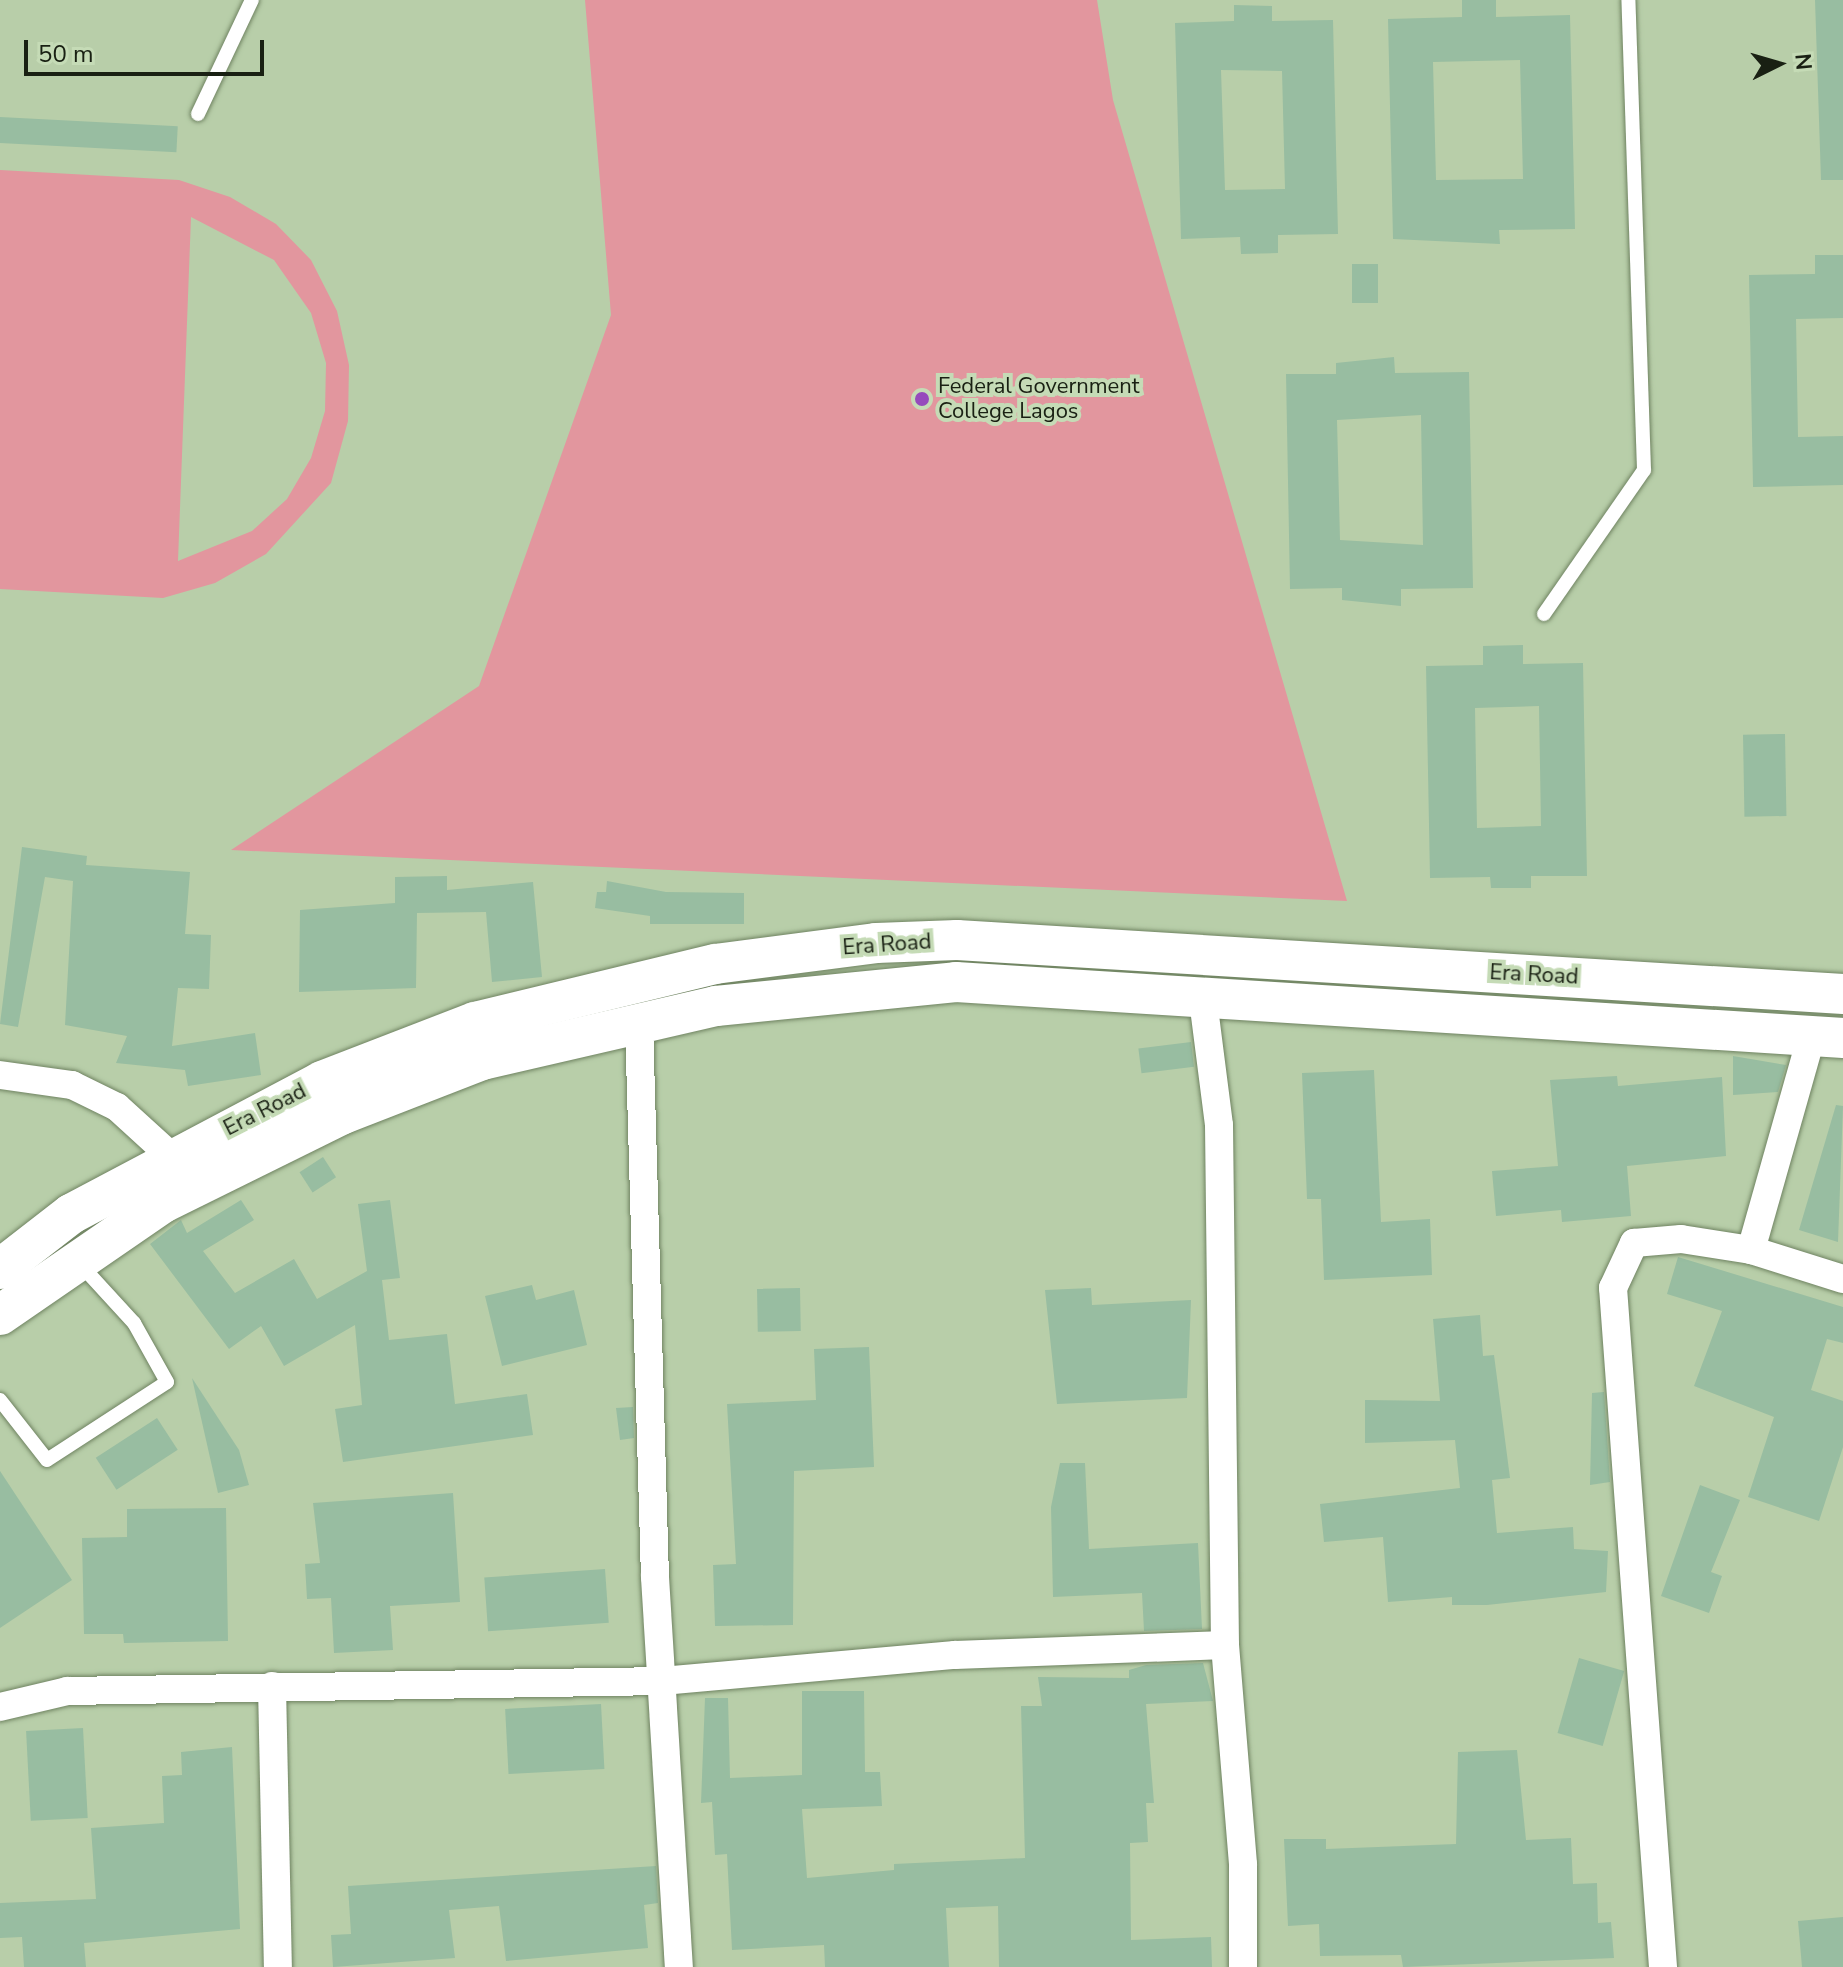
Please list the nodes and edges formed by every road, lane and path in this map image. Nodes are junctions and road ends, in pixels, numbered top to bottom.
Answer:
1 (252, 0) edge
2 (1628, 0) edge
3 (198, 114) dead end
4 (1544, 614) dead end
5 (1843, 994) edge
6 (1203, 1000) junction
7 (639, 1023) junction
8 (1827, 1038) edge
9 (407, 1068) junction
10 (0, 1075) edge
11 (172, 1157) junction
12 (1751, 1250) junction
13 (75, 1258) junction
14 (0, 1269) edge
15 (1843, 1279) edge
16 (0, 1315) edge
17 (0, 1400) edge
18 (1225, 1645) junction
19 (662, 1681) junction
20 (272, 1686) junction
21 (0, 1707) edge
22 (278, 1967) edge
23 (679, 1967) edge
24 (1243, 1967) edge
25 (1663, 1967) edge

1 - 3 lane
2 - 4 lane
5 - 9 main road, Era Road
6 - 7 main road
6 - 8 main road
6 - 18 street
7 - 9 main road
7 - 19 street
8 - 12 street
9 - 11 main road, Era Road
9 - 13 main road
10 - 11 street
11 - 14 main road, Era Road
12 - 15 street
12 - 25 street
13 - 16 main road
13 - 17 lane
18 - 19 street
18 - 24 street
19 - 20 street
19 - 23 street
20 - 21 street
20 - 22 street

